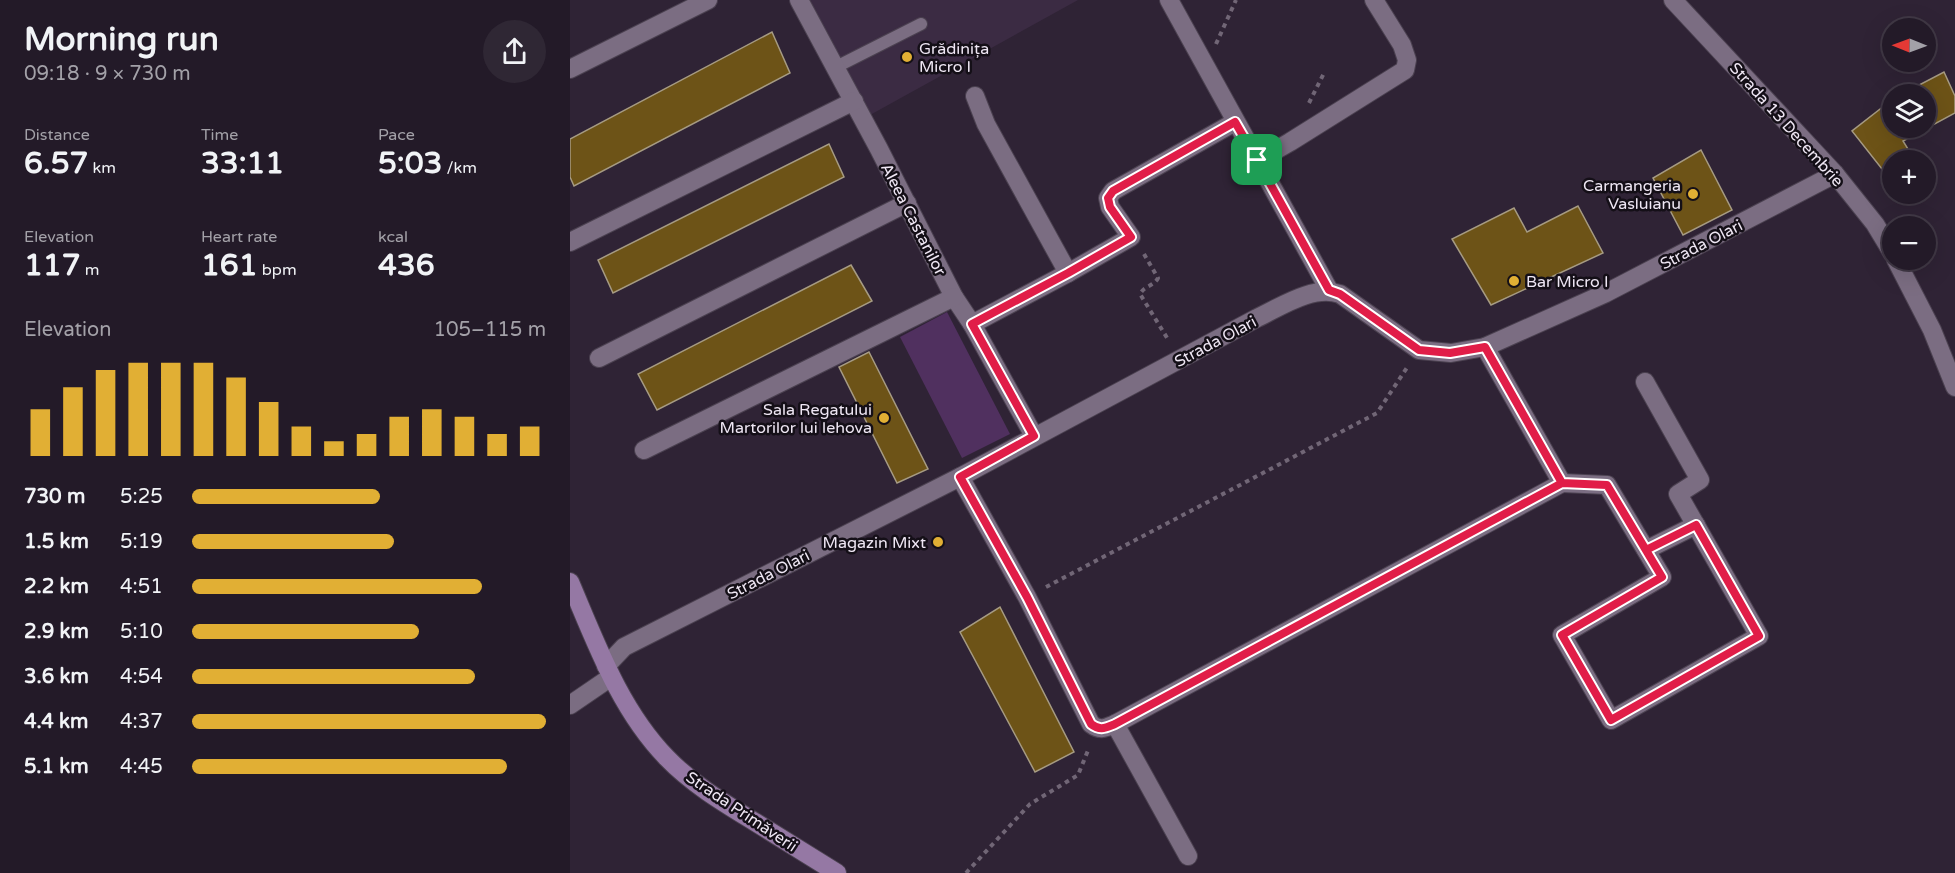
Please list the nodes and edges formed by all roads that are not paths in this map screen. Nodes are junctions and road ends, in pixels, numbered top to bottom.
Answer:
1 (708, 0) edge
2 (799, 0) edge
3 (1169, 0) edge
4 (1374, 0) edge
5 (1673, 0) edge
6 (921, 24) dead end
7 (836, 67) junction
8 (570, 69) edge
9 (975, 96) dead end
10 (854, 101) junction
11 (1235, 122) junction
12 (1257, 160) junction
13 (1835, 174) junction
14 (906, 203) junction
15 (1882, 236) edge
16 (570, 242) edge
17 (1901, 270) edge
18 (1068, 273) junction
19 (1329, 290) junction
20 (954, 297) junction
21 (972, 324) junction
22 (1485, 347) junction
23 (599, 358) dead end
24 (1645, 382) dead end
25 (1955, 387) edge
26 (1034, 436) junction
27 (644, 450) dead end
28 (960, 477) junction
29 (1562, 483) junction
30 (1696, 525) junction
31 (1646, 550) junction
32 (570, 582) edge
33 (608, 671) junction
34 (570, 705) edge
35 (1106, 726) junction
36 (1188, 856) dead end
37 (837, 873) edge

1 - 8 street
2 - 7 street, Aleea Castanilor
3 - 11 street
4 - 12 street
5 - 13 street, Strada 13 Decembrie
6 - 7 lane
7 - 10 street, Aleea Castanilor
9 - 18 street
10 - 14 street, Aleea Castanilor
10 - 16 street
11 - 12 street
11 - 18 street
12 - 19 street
13 - 15 street, Strada 13 Decembrie
13 - 22 street, Strada Olari
14 - 20 street, Aleea Castanilor
14 - 23 street
17 - 25 street
18 - 21 street
19 - 22 street, Strada Olari
19 - 26 street, Strada Olari
20 - 21 street, Aleea Castanilor
20 - 27 street
21 - 26 street, Aleea Castanilor
22 - 29 street
24 - 30 street
26 - 28 street, Strada Olari
28 - 33 street, Strada Olari
28 - 35 street
29 - 31 street
29 - 35 street
30 - 31 street
30 - 31 street
32 - 33 street, Strada Primăverii
33 - 34 street, Strada Olari
33 - 37 street, Strada Primăverii
35 - 36 street

